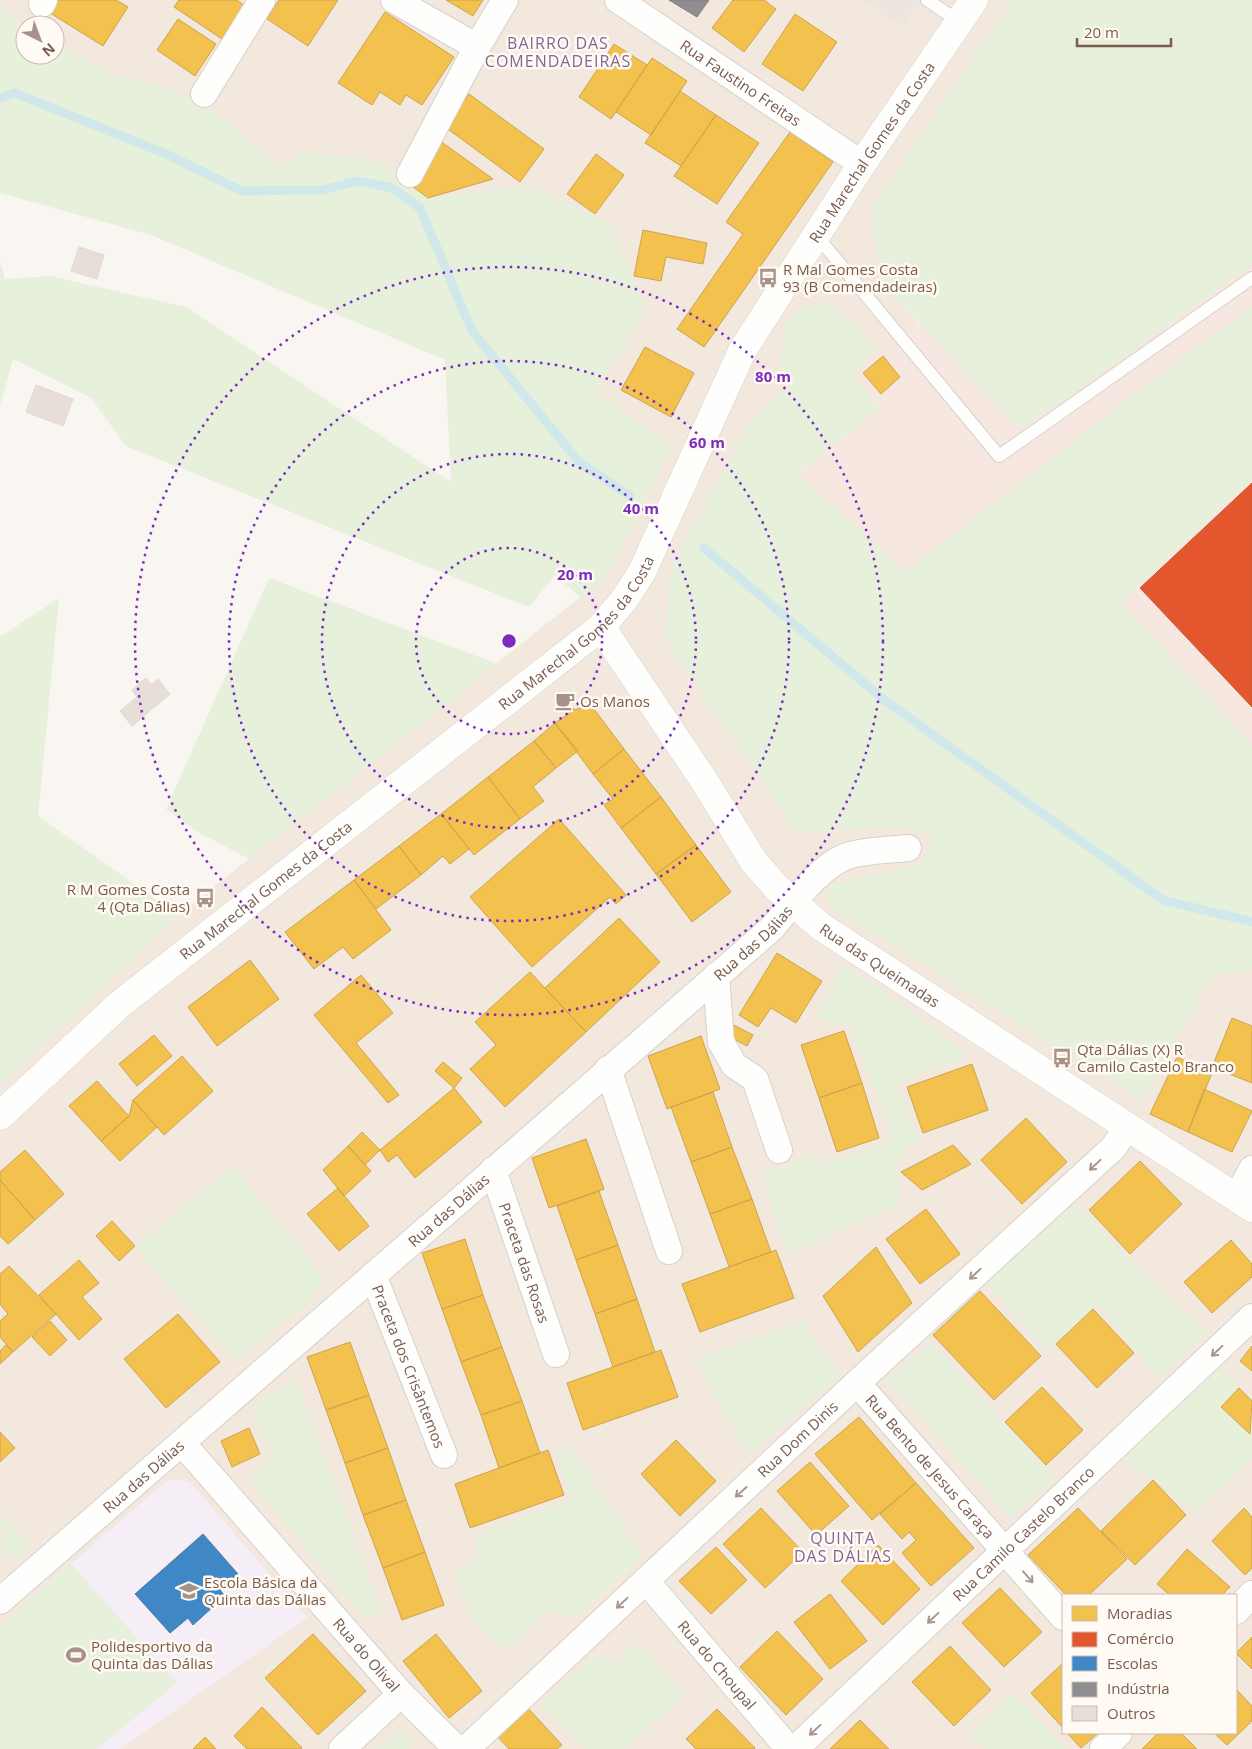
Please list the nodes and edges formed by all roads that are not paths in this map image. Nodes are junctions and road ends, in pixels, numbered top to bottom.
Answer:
1 (262, 0) edge
2 (394, 0) edge
3 (505, 0) edge
4 (618, 0) edge
5 (927, 0) edge
6 (967, 11) edge
7 (477, 47) junction
8 (204, 94) dead end
9 (862, 164) junction
10 (410, 174) dead end
11 (816, 235) junction
12 (1252, 278) edge
13 (601, 627) junction
14 (908, 848) dead end
15 (793, 903) junction
16 (716, 976) junction
17 (608, 1069) junction
18 (0, 1116) edge
19 (1127, 1128) junction
20 (778, 1150) dead end
21 (1252, 1169) edge
22 (493, 1170) junction
23 (1244, 1203) edge
24 (669, 1251) dead end
25 (372, 1275) junction
26 (1252, 1317) edge
27 (556, 1354) dead end
28 (857, 1383) junction
29 (182, 1443) junction
30 (444, 1455) dead end
31 (1005, 1551) junction
32 (646, 1581) junction
33 (3, 1591) edge
34 (1252, 1594) edge
35 (1237, 1610) edge
36 (1062, 1616) edge
37 (402, 1694) junction
38 (1118, 1734) edge
39 (342, 1749) edge
40 (457, 1749) edge
41 (466, 1749) edge
42 (789, 1749) edge
43 (795, 1749) edge
44 (1103, 1749) edge

1 - 8 street
2 - 7 street
3 - 7 street
4 - 9 street, Rua Faustino Freitas
5 - 6 lane
6 - 9 main road, Rua Marechal Gomes da Costa
7 - 10 street
9 - 11 main road, Rua Marechal Gomes da Costa
11 - 12 lane
11 - 13 main road, Rua Marechal Gomes da Costa
13 - 15 main road, Rua das Queimadas
13 - 18 main road, Rua Marechal Gomes da Costa
14 - 15 street, Rua das Dálias
15 - 16 street, Rua das Dálias
15 - 19 main road, Rua das Queimadas
16 - 17 street, Rua das Dálias
16 - 20 street
17 - 22 street, Rua das Dálias
17 - 24 street
19 - 23 main road, Rua das Queimadas
19 -> 28 street, Rua Dom Dinis
21 - 23 street
22 - 25 street, Rua das Dálias
22 - 27 street, Praceta das Rosas
25 - 29 street, Rua das Dálias
25 - 30 street, Praceta dos Crisântemos
26 -> 31 street, Rua Camilo Castelo Branco
28 - 31 street, Rua Bento de Jesus Caraça
28 -> 32 street, Rua Dom Dinis
29 - 33 street, Rua das Dálias
29 - 37 street, Rua do Olival
31 -> 36 street, Rua Bento de Jesus Caraça
31 -> 43 street, Rua Camilo Castelo Branco
32 -> 41 street, Rua Dom Dinis
32 - 42 street, Rua do Choupal
34 - 35 street
37 - 39 street
37 - 40 street, Rua do Olival
38 - 44 street

